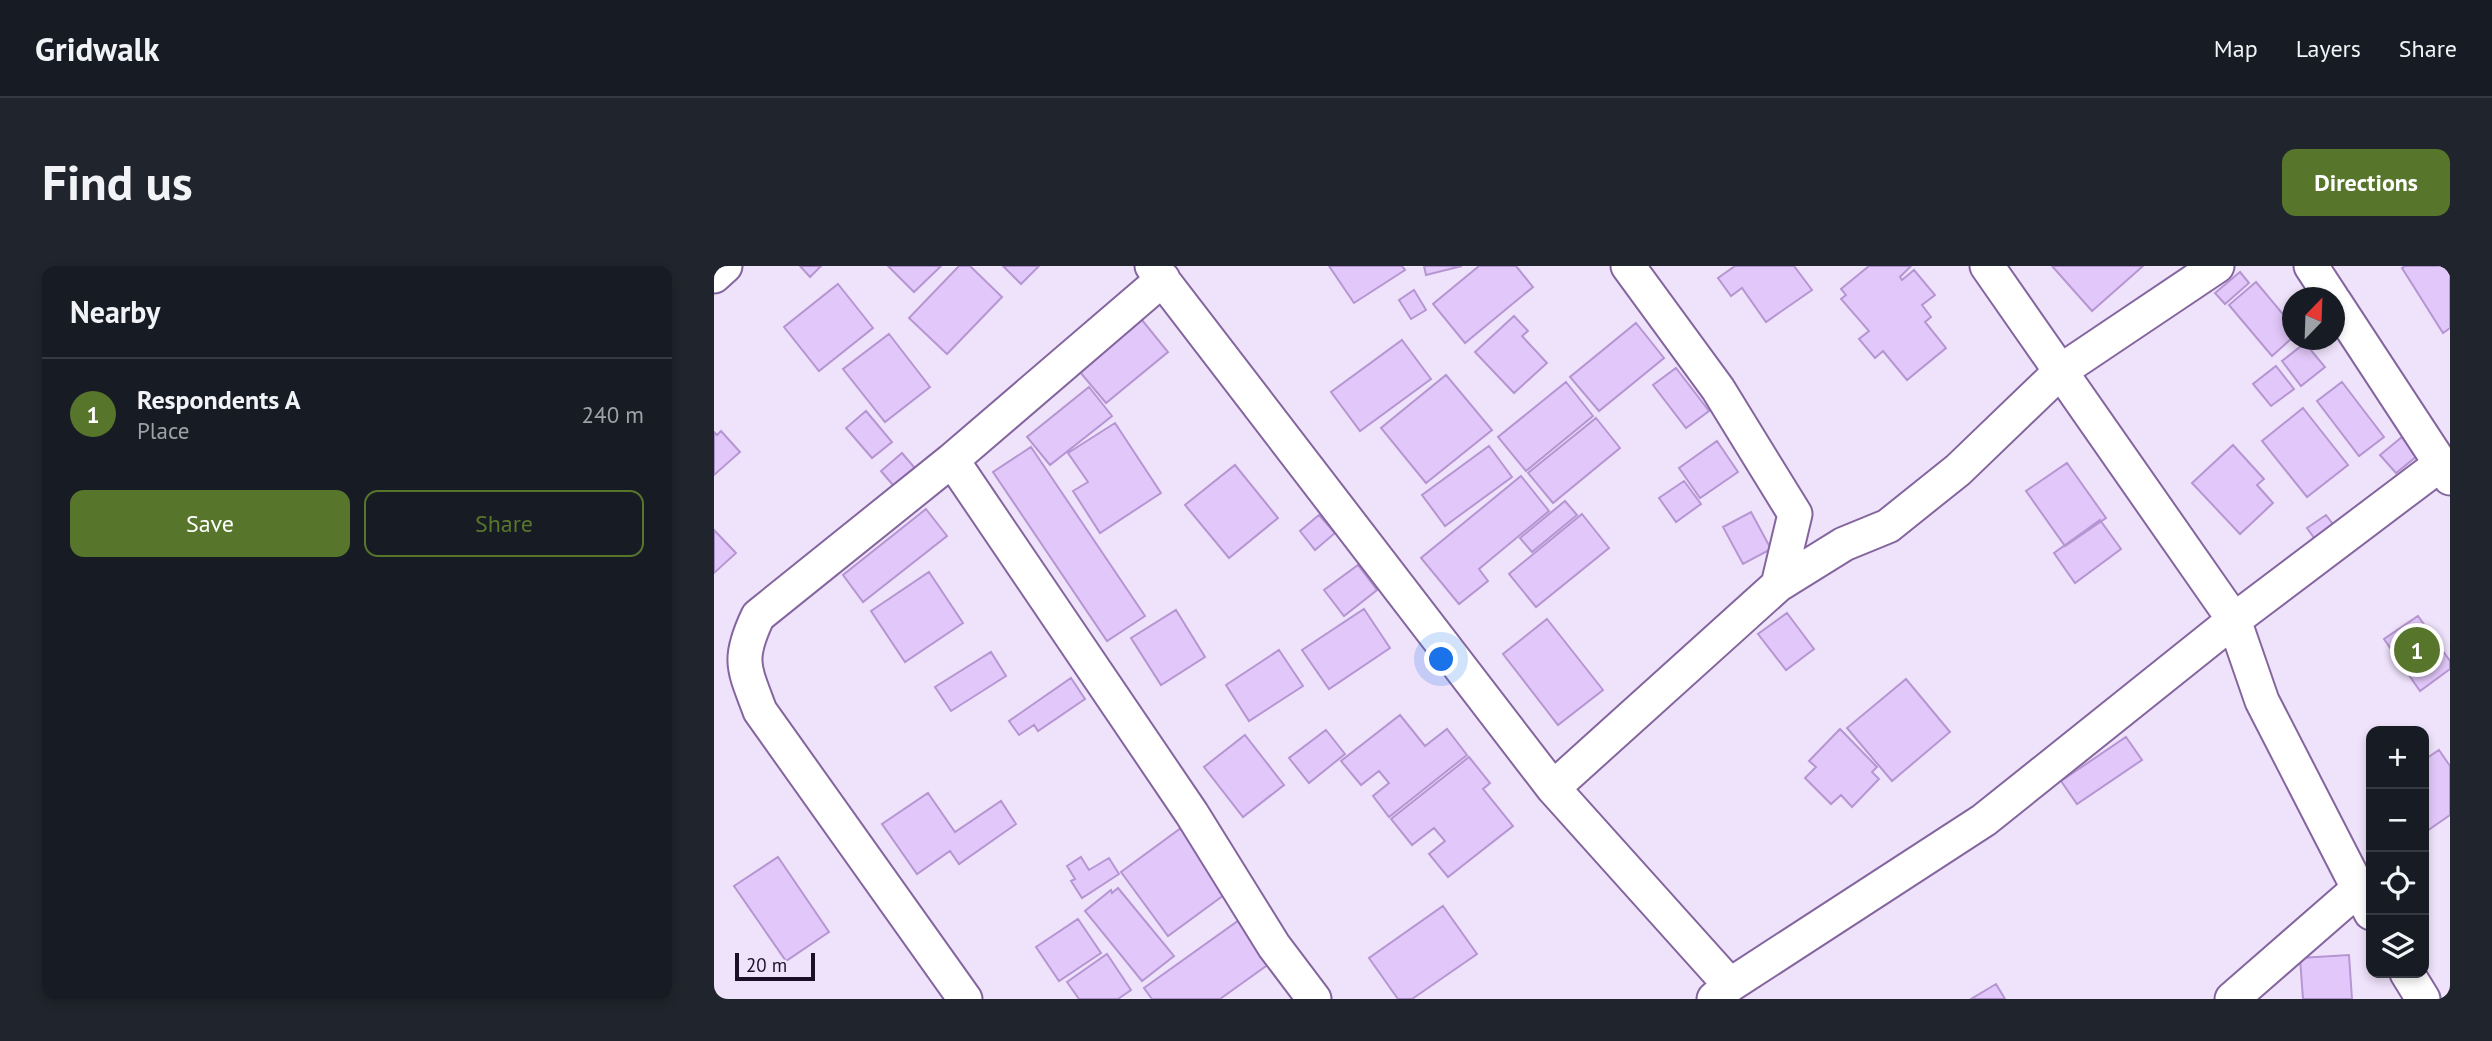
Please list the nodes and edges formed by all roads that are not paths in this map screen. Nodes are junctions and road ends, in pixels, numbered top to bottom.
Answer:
1 (725, 266) edge
2 (1628, 266) edge
3 (1987, 266) edge
4 (2217, 266) edge
5 (2311, 266) edge
6 (1158, 273) edge
7 (714, 276) edge
8 (2325, 287) edge
9 (2345, 317) edge
10 (2062, 370) junction
11 (952, 460) junction
12 (2446, 471) edge
13 (1778, 585) junction
14 (2234, 620) junction
15 (1553, 788) junction
16 (2364, 902) edge
17 (2410, 978) edge
18 (1722, 992) edge
19 (955, 996) edge
20 (1314, 999) edge
21 (2232, 999) edge
22 (2423, 999) edge

1 - 7 street
2 - 13 street
3 - 10 street
4 - 10 street
5 - 8 street
6 - 11 street
6 - 15 street
9 - 12 street
10 - 13 street
10 - 14 street
11 - 19 street
11 - 20 street
12 - 14 street
13 - 15 street
14 - 16 street
14 - 18 street
15 - 18 street
16 - 21 street
17 - 22 street

